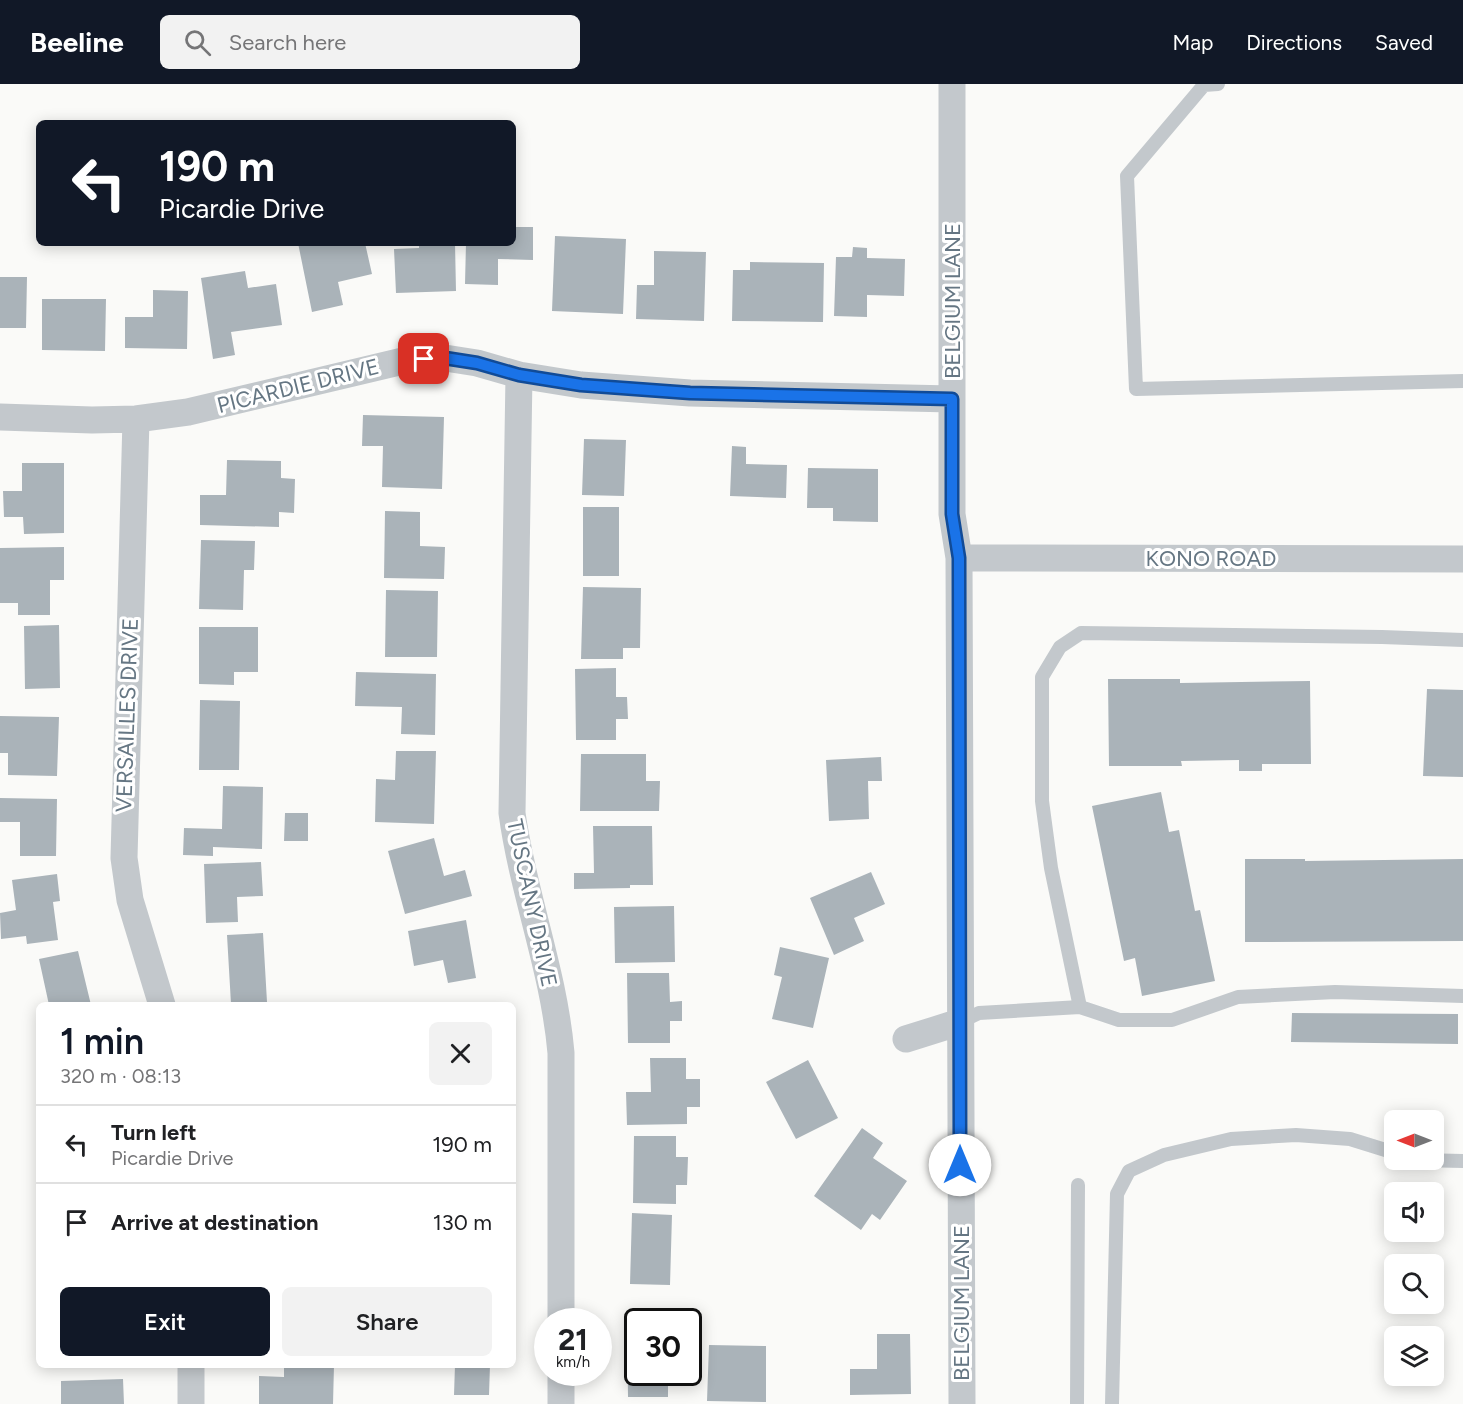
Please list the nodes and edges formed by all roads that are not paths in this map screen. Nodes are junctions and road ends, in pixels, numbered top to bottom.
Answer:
1 (952, 84) edge
2 (1218, 84) edge
3 (519, 375) junction
4 (1463, 381) edge
5 (952, 399) junction
6 (0, 417) edge
7 (136, 419) junction
8 (959, 558) junction
9 (1463, 558) edge
10 (1463, 640) edge
11 (1463, 996) edge
12 (161, 1002) edge
13 (1080, 1007) junction
14 (960, 1022) junction
15 (906, 1039) dead end
16 (1384, 1150) edge
17 (1444, 1161) edge
18 (1463, 1161) edge
19 (1078, 1185) dead end
20 (561, 1308) edge
21 (191, 1368) edge
22 (561, 1386) edge
23 (191, 1404) edge
24 (561, 1404) edge
25 (962, 1404) edge
26 (1077, 1404) edge
27 (1112, 1404) edge

1 - 5 street, BELGIUM LANE
2 - 4 lane
3 - 5 street, PICARDIE DRIVE
3 - 7 street, PICARDIE DRIVE
3 - 20 street, TUSCANY DRIVE
5 - 8 street, BELGIUM LANE
6 - 7 street, PICARDIE DRIVE
7 - 12 street, VERSAILLES DRIVE
8 - 9 street, KONO ROAD
8 - 14 street, BELGIUM LANE
10 - 13 lane
11 - 13 lane
13 - 14 lane
14 - 15 street
14 - 25 street, BELGIUM LANE
16 - 27 lane
17 - 18 lane
19 - 26 lane
21 - 23 street
22 - 24 street

